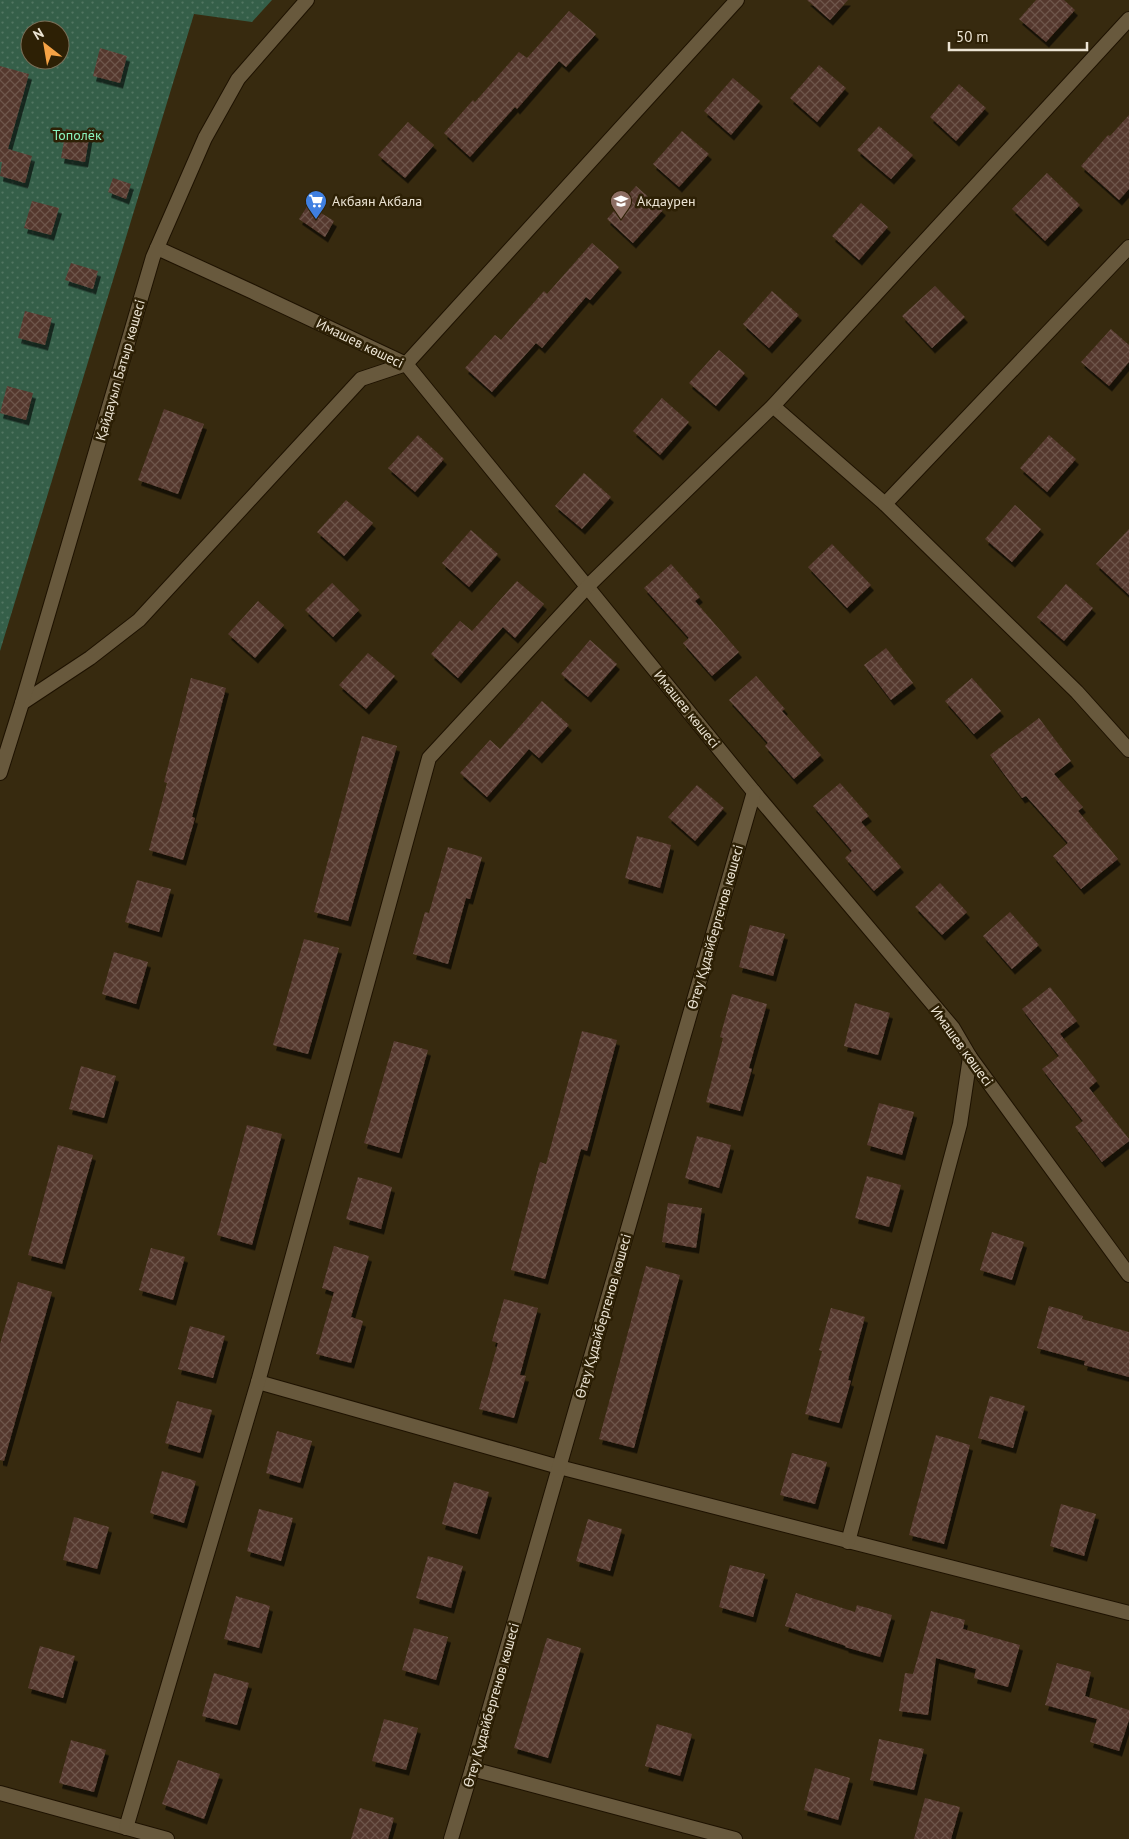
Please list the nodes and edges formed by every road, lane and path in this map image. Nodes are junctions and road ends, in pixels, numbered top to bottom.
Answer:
1 (307, 0) edge
2 (737, 0) edge
3 (1129, 20) edge
4 (1129, 247) edge
5 (157, 248) junction
6 (406, 364) junction
7 (773, 406) junction
8 (885, 504) junction
9 (587, 587) junction
10 (22, 703) junction
11 (1129, 750) edge
12 (0, 773) edge
13 (754, 792) junction
14 (970, 1057) junction
15 (1129, 1275) edge
16 (258, 1382) junction
17 (559, 1467) junction
18 (848, 1542) junction
19 (1129, 1613) edge
20 (472, 1769) junction
21 (0, 1793) edge
22 (126, 1828) junction
23 (167, 1839) edge
24 (451, 1839) edge
25 (735, 1839) edge

1 - 5 street, Қайдауыл Батыр көшесі
2 - 6 street
3 - 7 street
4 - 8 street
5 - 6 street, Имашев көшесі
5 - 10 street, Қайдауыл Батыр көшесі
6 - 9 street, Имашев көшесі
6 - 10 street
7 - 8 street
7 - 9 street
8 - 11 street
9 - 13 street, Имашев көшесі
9 - 16 street
10 - 12 street, Қайдауыл Батыр көшесі
13 - 14 street, Имашев көшесі
13 - 17 street, Өтеу Құдайбергенов көшесі
14 - 15 street, Имашев көшесі
14 - 18 street
16 - 17 street
16 - 22 street
17 - 18 street
17 - 20 street, Өтеу Құдайбергенов көшесі
18 - 19 street
20 - 24 street, Өтеу Құдайбергенов көшесі
20 - 25 street
21 - 22 street
22 - 23 street

